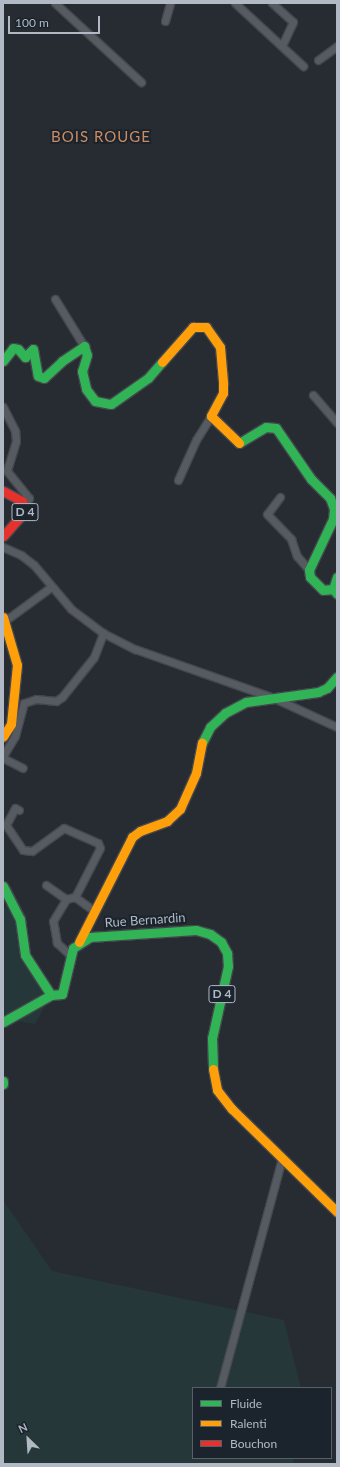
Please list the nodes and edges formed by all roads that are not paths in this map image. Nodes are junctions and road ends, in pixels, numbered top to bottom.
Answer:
1 (55, 3) edge
2 (170, 3) edge
3 (235, 3) edge
4 (272, 3) edge
5 (165, 21) dead end
6 (282, 46) junction
7 (337, 46) edge
8 (318, 60) dead end
9 (303, 66) dead end
10 (141, 82) dead end
11 (54, 299) dead end
12 (84, 346) junction
13 (3, 361) edge
14 (313, 395) dead end
15 (3, 407) edge
16 (211, 416) junction
17 (337, 423) edge
18 (178, 480) dead end
19 (3, 491) edge
20 (280, 497) dead end
21 (24, 506) junction
22 (3, 536) edge
23 (3, 547) edge
24 (309, 570) junction
25 (337, 577) edge
26 (51, 587) junction
27 (335, 592) edge
28 (4, 618) edge
29 (103, 633) junction
30 (337, 677) edge
31 (274, 698) junction
32 (337, 727) edge
33 (3, 737) edge
34 (3, 757) edge
35 (22, 768) dead end
36 (20, 810) dead end
37 (46, 885) dead end
38 (3, 886) edge
39 (75, 897) junction
40 (66, 899) junction
41 (94, 911) junction
42 (79, 942) junction
43 (70, 956) junction
44 (51, 995) junction
45 (5, 1021) edge
46 (282, 1159) junction
47 (337, 1212) edge
48 (220, 1387) edge

1 - 10 street
2 - 5 street
3 - 6 street
4 - 6 street
6 - 9 street
7 - 8 street
11 - 12 street
12 - 13 street
12 - 16 street
14 - 17 street
15 - 21 street
16 - 18 street
16 - 24 street
19 - 21 street, D 4
20 - 24 street
21 - 22 street, D 4
23 - 26 street
24 - 27 street
25 - 27 street
26 - 28 street
26 - 29 street
28 - 33 street
29 - 31 street
29 - 34 street
30 - 31 street
31 - 32 street
31 - 41 street
34 - 35 street
36 - 39 street
37 - 40 street
38 - 44 street
39 - 40 street
39 - 41 street
40 - 43 street
41 - 42 street
42 - 43 street
42 - 46 street, Rue Bernardin / D 4
43 - 44 street
44 - 45 street
46 - 47 street, Rue Bernardin / D 4
46 - 48 street

